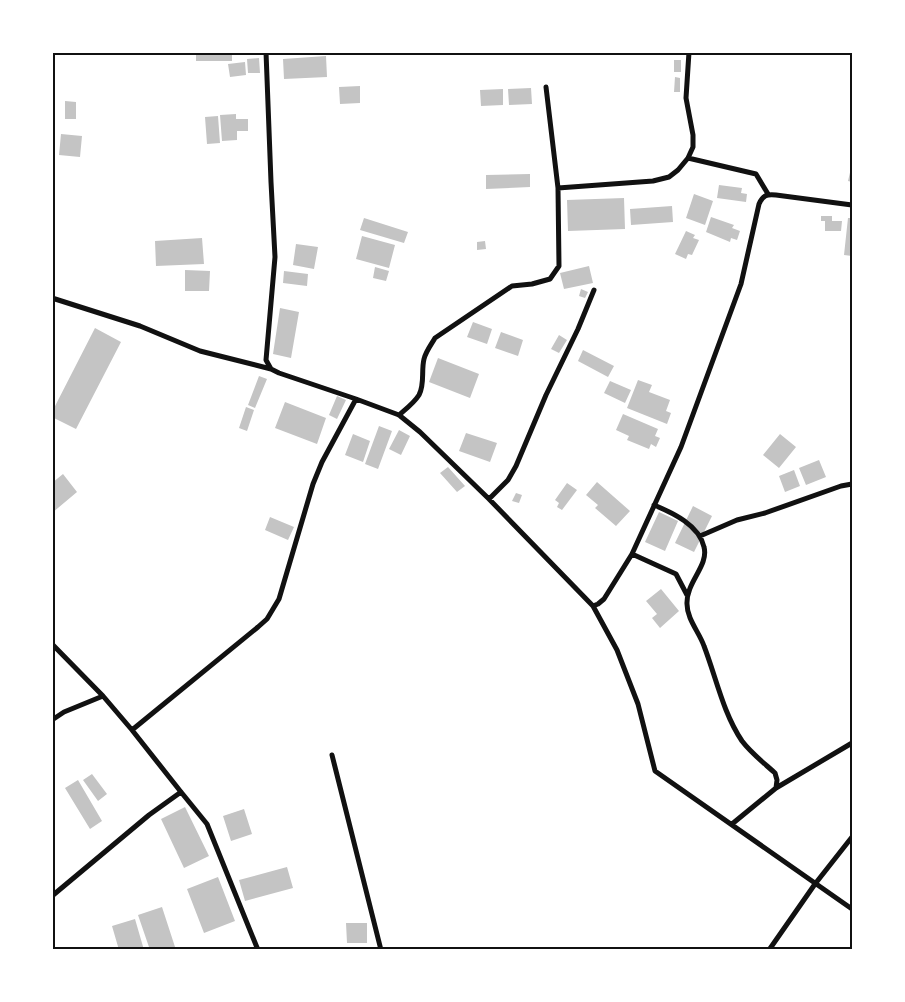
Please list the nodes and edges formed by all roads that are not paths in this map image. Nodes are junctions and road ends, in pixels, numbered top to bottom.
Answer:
1 (266, 52) edge
2 (689, 52) edge
3 (546, 87) dead end
4 (688, 158) junction
5 (558, 188) junction
6 (768, 194) junction
7 (852, 205) edge
8 (594, 290) dead end
9 (52, 298) edge
10 (271, 368) junction
11 (356, 399) junction
12 (399, 415) junction
13 (852, 484) edge
14 (489, 499) junction
15 (654, 505) junction
16 (700, 536) junction
17 (632, 554) junction
18 (687, 596) junction
19 (593, 606) junction
20 (52, 644) edge
21 (103, 696) junction
22 (52, 720) edge
23 (132, 730) junction
24 (852, 743) edge
25 (332, 755) dead end
26 (776, 788) junction
27 (181, 792) junction
28 (732, 824) junction
29 (852, 837) edge
30 (815, 884) junction
31 (52, 896) edge
32 (852, 909) edge
33 (258, 950) edge
34 (381, 950) edge
35 (768, 950) edge

1 - 10 street
2 - 4 street
3 - 5 street
4 - 5 street
4 - 6 street
5 - 12 street
6 - 7 street
6 - 15 street
8 - 14 street
9 - 10 street
10 - 11 street
11 - 12 street
11 - 23 street
12 - 14 street
13 - 16 street
14 - 19 street
15 - 16 street
15 - 17 street
16 - 18 street
17 - 18 street
17 - 19 street
18 - 26 street
19 - 28 street
20 - 21 street
21 - 22 street
21 - 23 street
23 - 27 street
24 - 26 street
25 - 34 street
26 - 28 street
27 - 31 street
27 - 33 street
28 - 30 street
29 - 30 street
30 - 32 street
30 - 35 street

